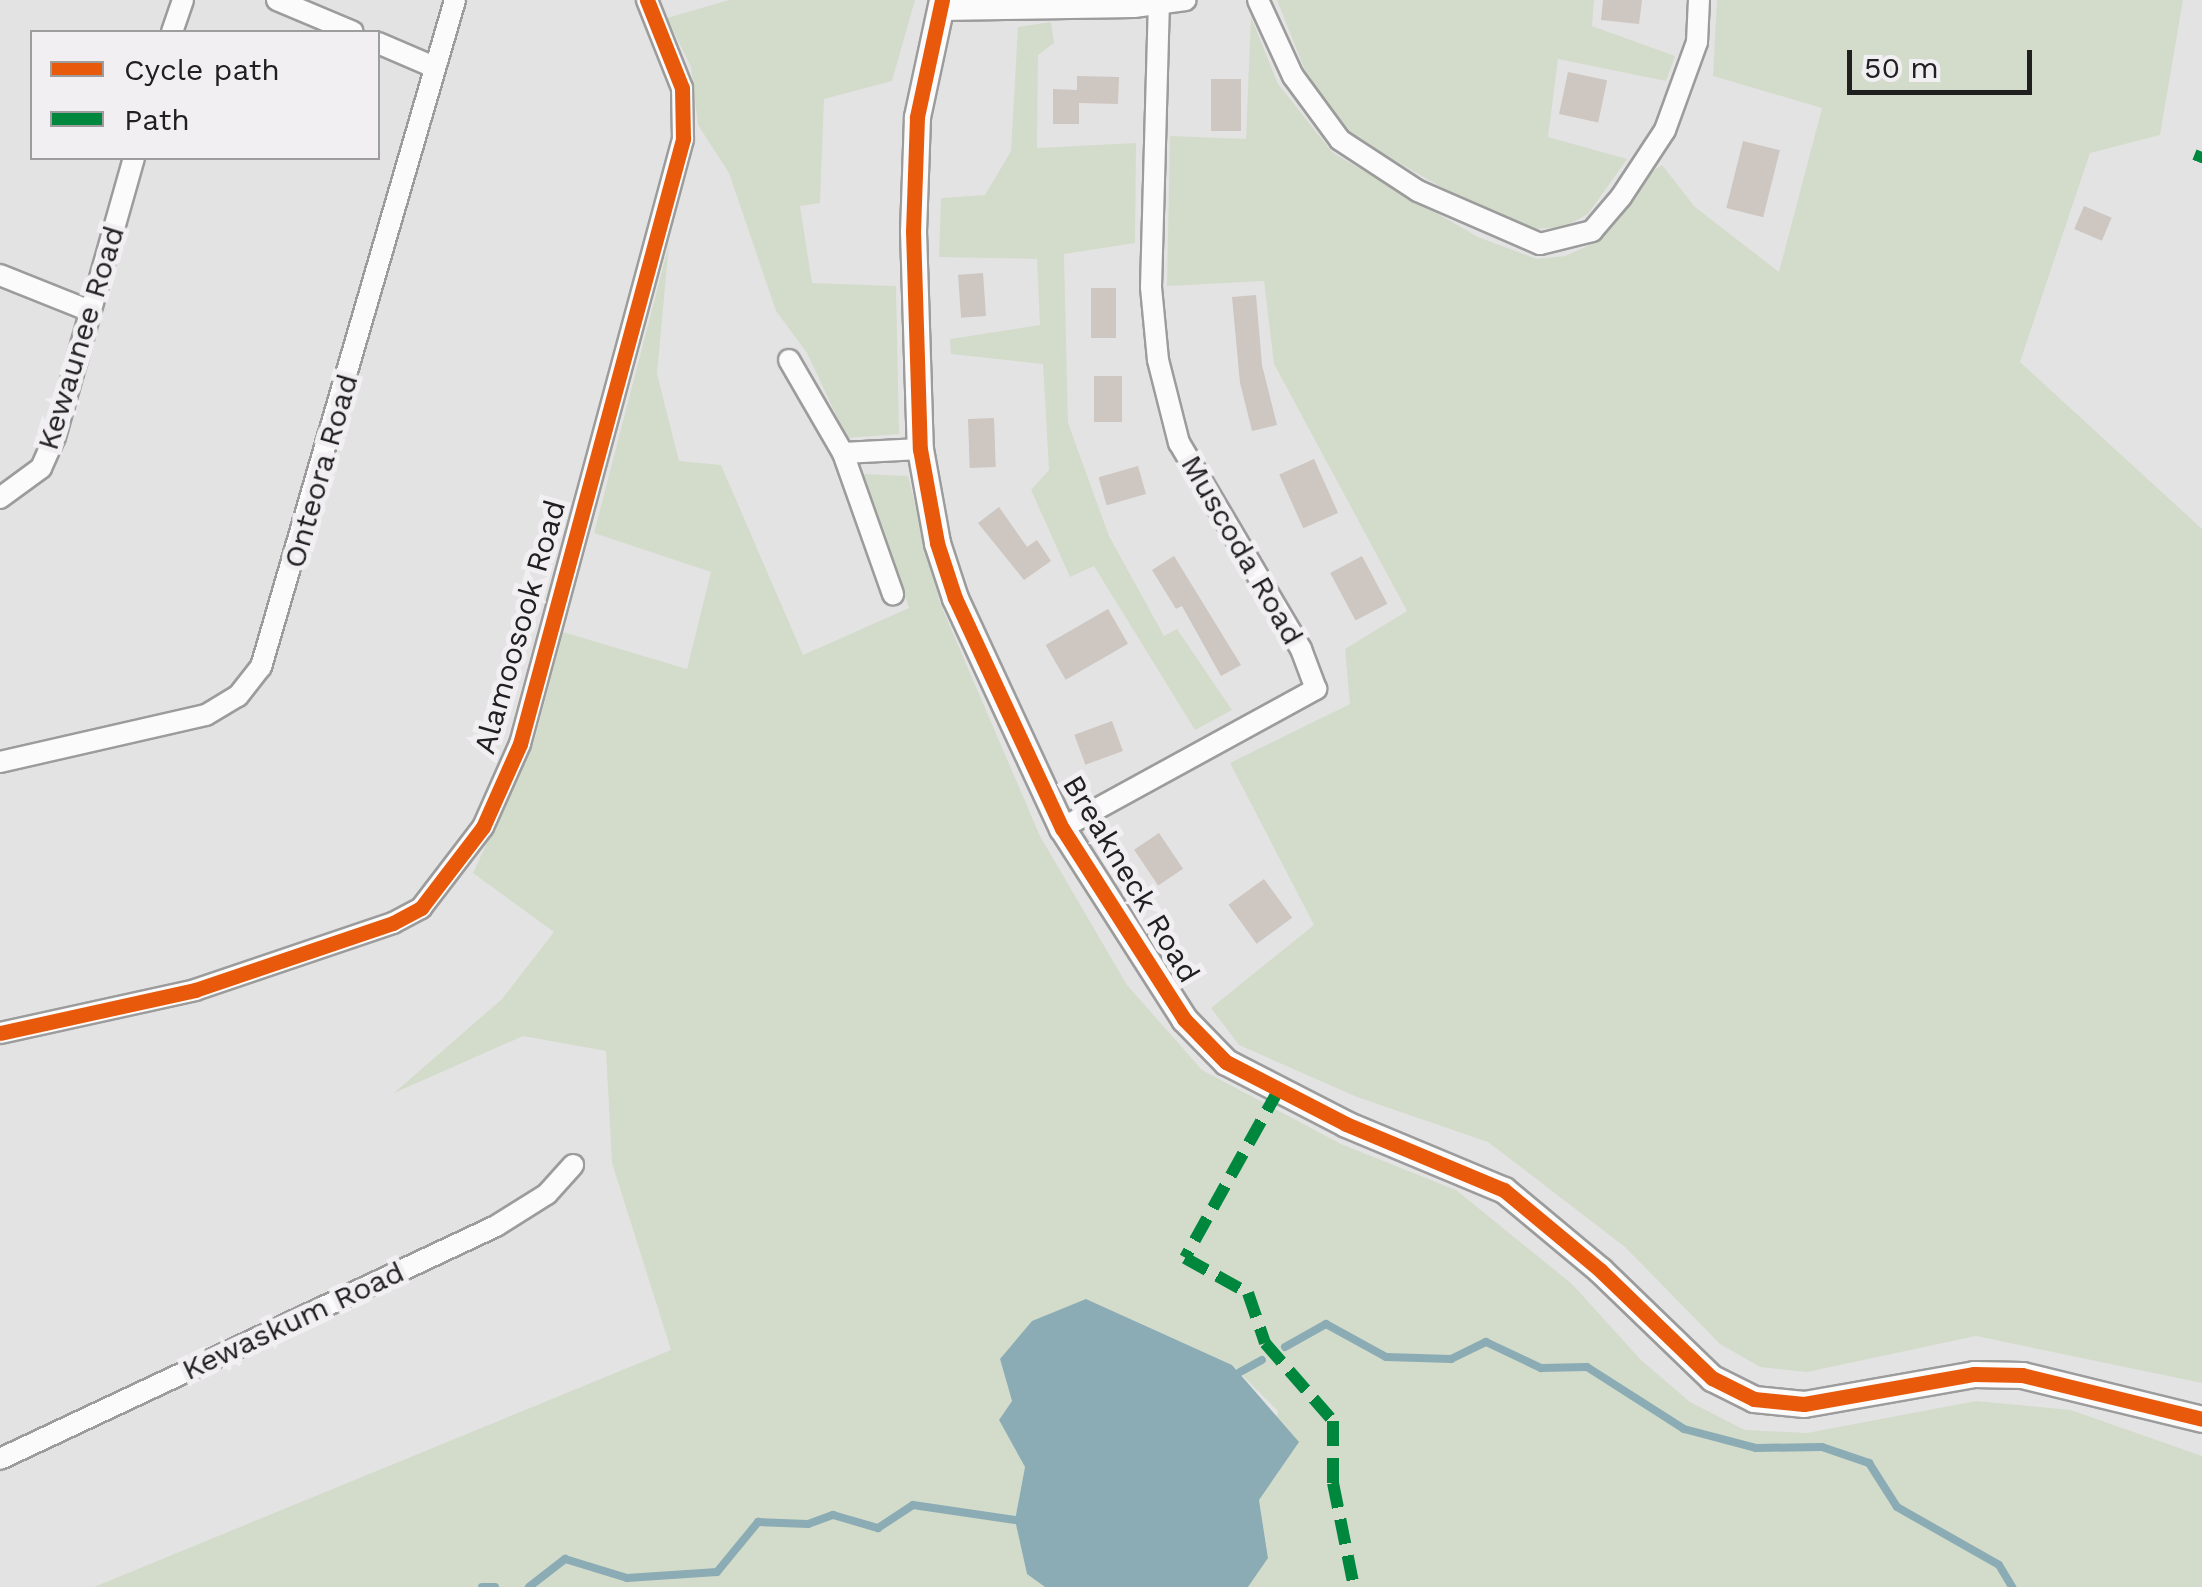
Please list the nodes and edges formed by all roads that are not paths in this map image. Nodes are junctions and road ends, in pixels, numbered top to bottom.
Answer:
1 (182, 0) edge
2 (277, 0) edge
3 (456, 0) edge
4 (647, 0) edge
5 (1186, 0) edge
6 (1258, 0) edge
7 (1699, 0) edge
8 (1135, 4) edge
9 (1159, 4) junction
10 (941, 5) edge
11 (173, 30) edge
12 (348, 30) edge
13 (380, 44) edge
14 (434, 67) junction
15 (133, 160) edge
16 (0, 274) edge
17 (90, 311) junction
18 (789, 360) dead end
19 (920, 449) junction
20 (844, 453) junction
21 (0, 498) edge
22 (893, 594) dead end
23 (0, 762) edge
24 (1062, 828) junction
25 (0, 1033) edge
26 (573, 1165) dead end
27 (2202, 1419) edge
28 (0, 1459) edge

1 - 11 street
2 - 12 street
3 - 14 street, Onteora Road
4 - 25 street, Alamoosook Road
5 - 9 street
6 - 7 street
8 - 9 street
8 - 10 street
9 - 24 street, Muscoda Road
10 - 19 street, Breakneck Road
13 - 14 street
14 - 23 street, Onteora Road
15 - 17 street, Kewaunee Road
16 - 17 street
17 - 21 street, Kewaunee Road
18 - 20 street
19 - 20 street
19 - 24 street, Breakneck Road
20 - 22 street
24 - 27 street, Breakneck Road
26 - 28 street, Kewaskum Road

